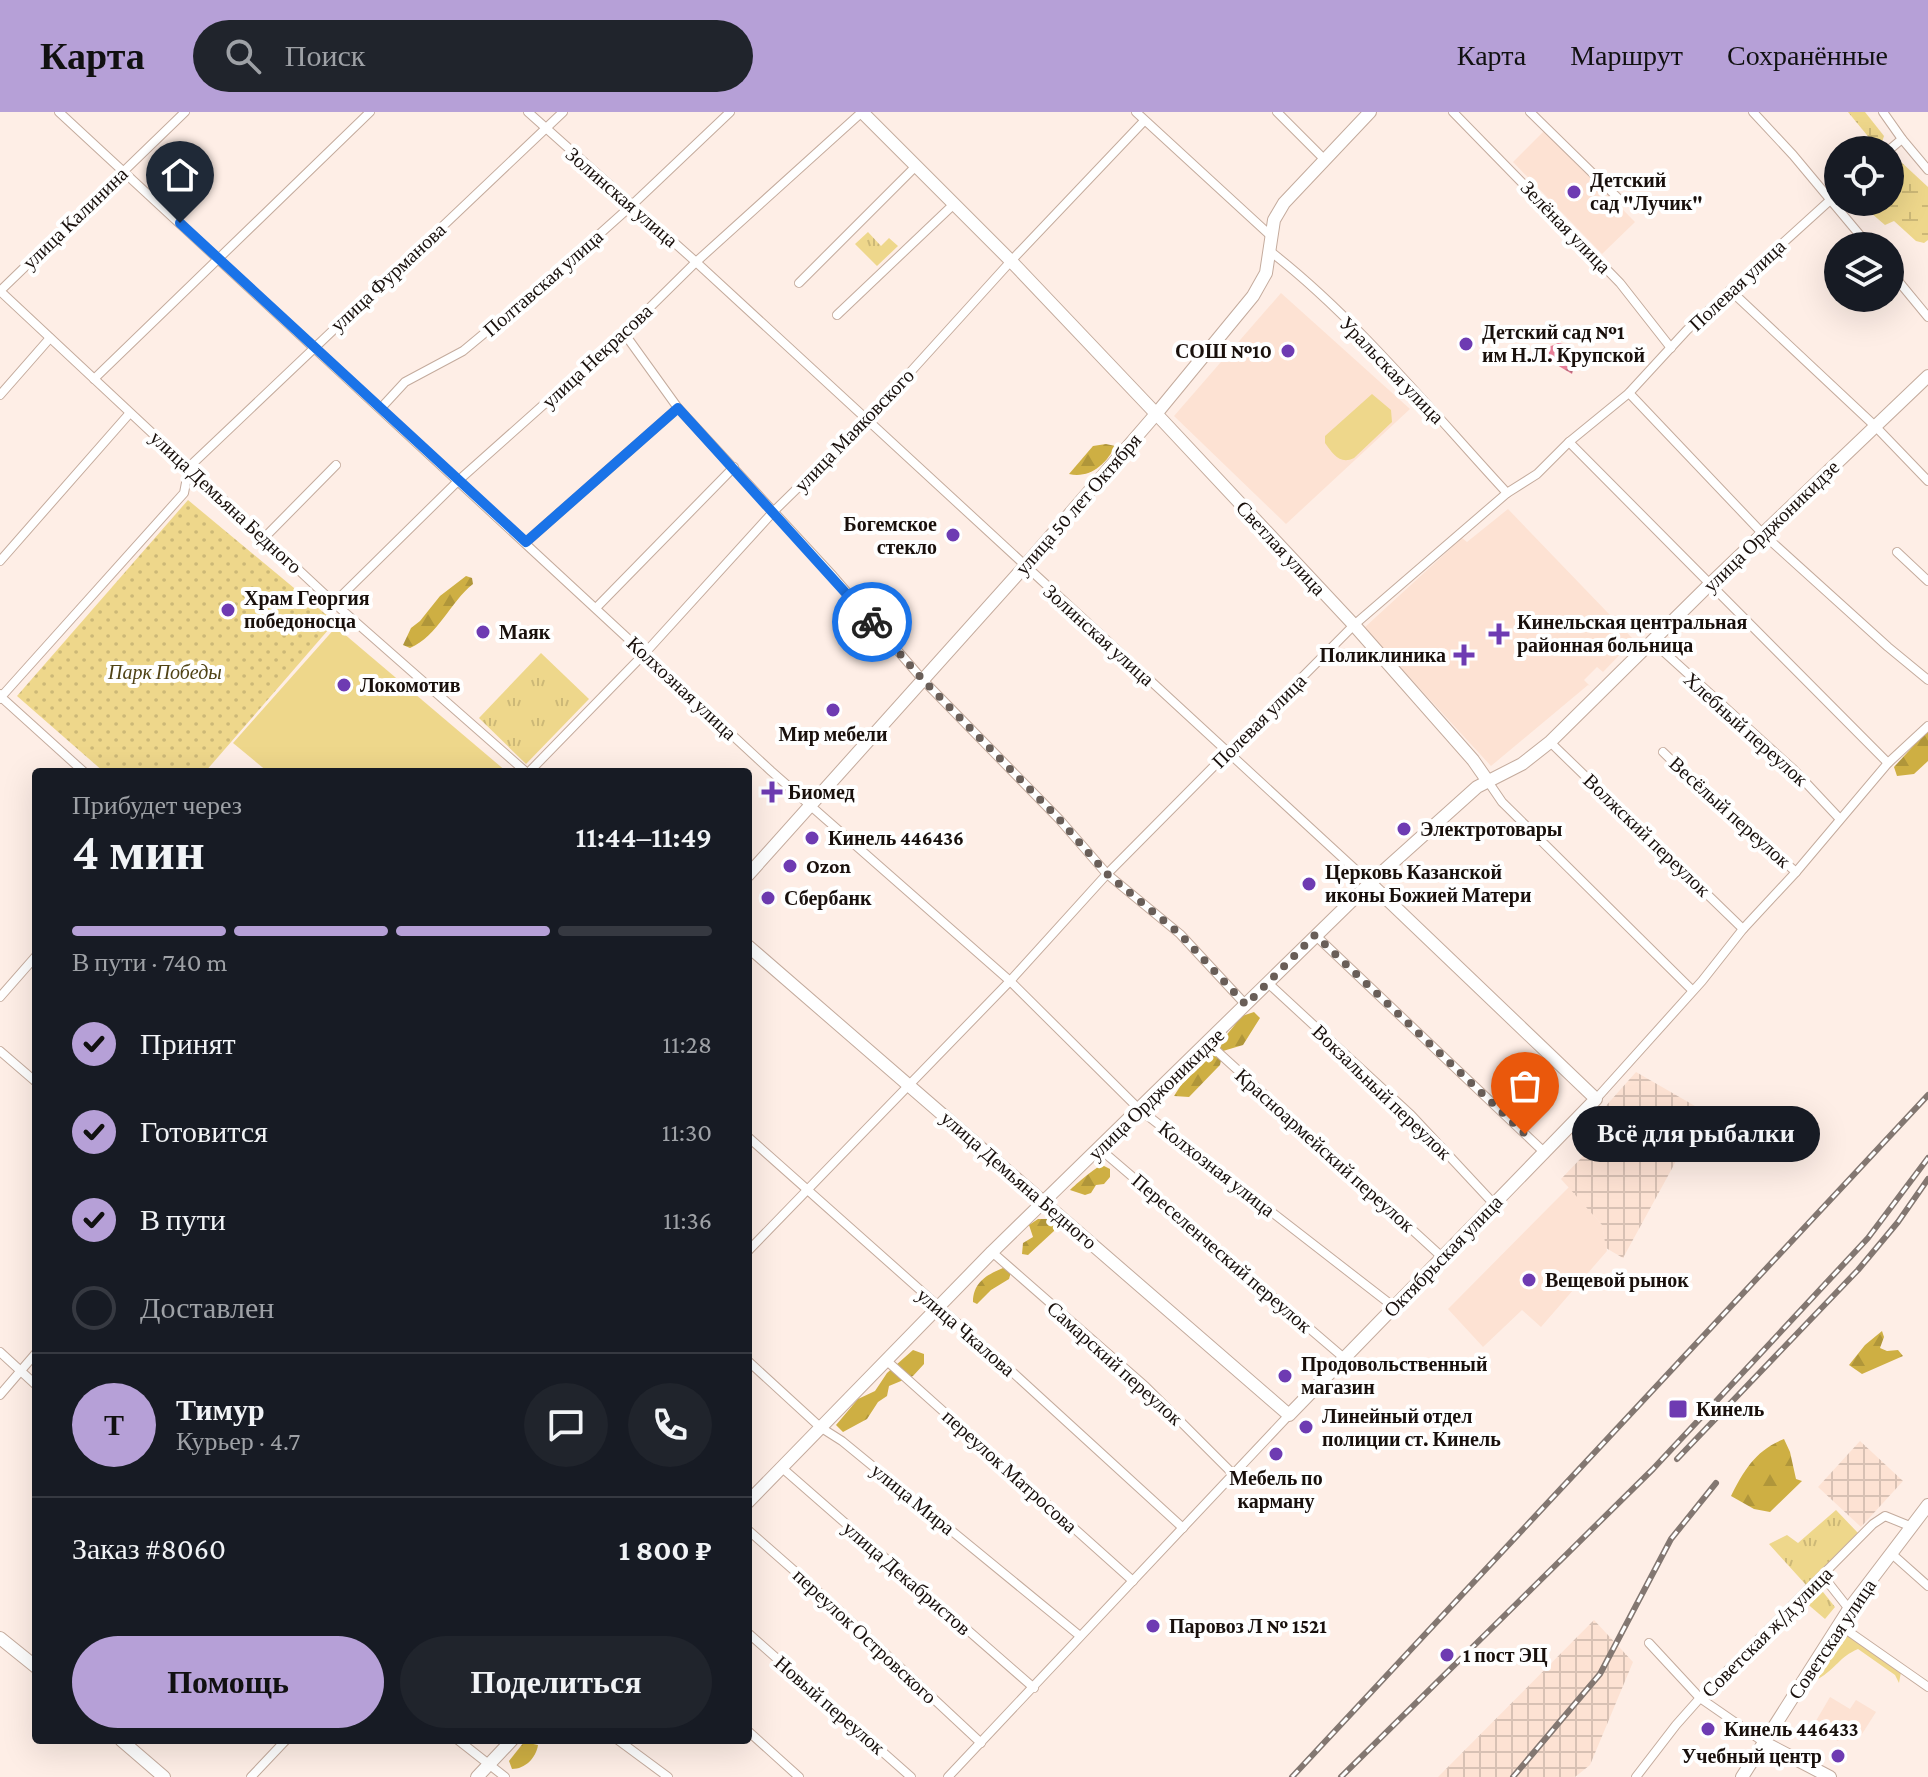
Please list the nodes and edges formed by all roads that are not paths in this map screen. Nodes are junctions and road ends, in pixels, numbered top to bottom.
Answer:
1 (59, 112) edge
2 (185, 112) edge
3 (370, 112) edge
4 (528, 112) edge
5 (563, 112) edge
6 (730, 112) edge
7 (862, 112) edge
8 (1136, 112) edge
9 (1277, 112) edge
10 (1453, 112) edge
11 (1530, 112) edge
12 (1753, 112) edge
13 (1883, 112) edge
14 (1366, 113) edge
15 (1144, 121) junction
16 (545, 129) junction
17 (1900, 136) edge
18 (1904, 141) edge
19 (1324, 159) junction
20 (916, 166) junction
21 (1928, 170) edge
22 (123, 171) junction
23 (1824, 193) edge
24 (1620, 200) dead end
25 (954, 204) junction
26 (632, 205) junction
27 (1824, 205) edge
28 (1844, 216) edge
29 (1857, 232) edge
30 (1271, 236) junction
31 (1271, 252) junction
32 (218, 258) junction
33 (1011, 261) junction
34 (696, 262) junction
35 (799, 283) dead end
36 (1904, 288) edge
37 (1730, 290) junction
38 (0, 291) edge
39 (837, 315) dead end
40 (1928, 317) edge
41 (624, 333) junction
42 (50, 338) junction
43 (313, 348) junction
44 (1671, 348) junction
45 (1928, 376) edge
46 (94, 379) junction
47 (1629, 393) junction
48 (0, 395) edge
49 (381, 408) junction
50 (678, 408) junction
51 (129, 414) junction
52 (1156, 414) junction
53 (866, 421) junction
54 (1875, 426) junction
55 (1569, 442) junction
56 (336, 465) dead end
57 (189, 467) junction
58 (734, 467) junction
59 (459, 480) junction
60 (1928, 481) edge
61 (1507, 493) junction
62 (774, 511) junction
63 (1763, 534) junction
64 (265, 537) junction
65 (526, 542) junction
66 (1897, 552) dead end
67 (0, 561) edge
68 (1024, 567) junction
69 (1928, 581) edge
70 (1709, 585) junction
71 (334, 603) junction
72 (596, 608) junction
73 (1354, 625) junction
74 (1652, 641) junction
75 (645, 653) junction
76 (923, 680) junction
77 (1928, 680) edge
78 (0, 697) edge
79 (1928, 726) edge
80 (1550, 742) junction
81 (1228, 752) junction
82 (1663, 752) dead end
83 (1888, 763) junction
84 (80, 768) edge
85 (523, 768) edge
86 (532, 768) edge
87 (1487, 780) junction
88 (810, 805) junction
89 (1839, 818) junction
90 (752, 870) edge
91 (1796, 872) junction
92 (1107, 874) junction
93 (1370, 883) junction
94 (1743, 929) junction
95 (1315, 935) junction
96 (752, 949) edge
97 (32, 961) edge
98 (1010, 981) junction
99 (1268, 983) junction
100 (1692, 990) junction
101 (0, 997) edge
102 (1246, 1005) junction
103 (1208, 1043) junction
104 (0, 1051) edge
105 (32, 1079) edge
106 (910, 1084) junction
107 (1596, 1099) junction
108 (1139, 1109) junction
109 (752, 1141) edge
110 (1100, 1149) junction
111 (1544, 1152) junction
112 (808, 1191) junction
113 (1044, 1202) junction
114 (1494, 1204) junction
115 (752, 1247) edge
116 (992, 1252) junction
117 (1442, 1257) junction
118 (940, 1307) junction
119 (1394, 1307) junction
120 (0, 1352) edge
121 (32, 1357) edge
122 (1344, 1358) junction
123 (887, 1361) junction
124 (752, 1365) edge
125 (20, 1370) junction
126 (32, 1381) edge
127 (0, 1395) edge
128 (1289, 1415) junction
129 (820, 1427) junction
130 (781, 1467) junction
131 (1235, 1476) junction
132 (752, 1498) edge
133 (1928, 1505) edge
134 (1912, 1527) junction
135 (1183, 1528) junction
136 (752, 1534) edge
137 (1892, 1554) junction
138 (1823, 1576) junction
139 (1133, 1581) junction
140 (1928, 1586) edge
141 (1849, 1609) junction
142 (1838, 1624) junction
143 (1080, 1636) junction
144 (752, 1637) edge
145 (0, 1638) edge
146 (1649, 1643) dead end
147 (32, 1664) edge
148 (1928, 1687) edge
149 (1034, 1688) junction
150 (1700, 1698) junction
151 (752, 1735) edge
152 (981, 1743) junction
153 (1765, 1743) junction
154 (126, 1744) edge
155 (282, 1744) edge
156 (463, 1744) edge
157 (508, 1744) edge
158 (623, 1744) edge
159 (489, 1764) junction
160 (164, 1777) edge
161 (251, 1777) edge
162 (477, 1777) edge
163 (505, 1777) edge
164 (668, 1777) edge
165 (799, 1777) edge
166 (911, 1777) edge
167 (948, 1777) edge
168 (1636, 1777) edge
169 (1742, 1777) edge
170 (1830, 1777) edge

1 - 22 street, Колхозная улица
2 - 22 street, улица Калинина
3 - 32 street
4 - 16 street, Золинская улица
5 - 16 street, улица Фурманова
6 - 26 street, Полтавская улица
7 - 20 main road, Светлая улица
7 - 34 street, улица Некрасова
8 - 15 street
9 - 19 street
10 - 44 street, Зелёная улица
11 - 24 street
12 - 23 street
13 - 17 street
14 - 19 main road, улица 50 лет Октября
15 - 30 street
15 - 33 street, улица Маяковского
16 - 26 street, Золинская улица
16 - 43 street, улица Фурманова
18 - 21 street
19 - 30 main road, улица 50 лет Октября
20 - 25 main road, Светлая улица
20 - 35 street
22 - 32 street, Колхозная улица
22 - 38 street, улица Калинина
25 - 33 main road, Светлая улица
25 - 39 street
26 - 34 street, Золинская улица
26 - 49 street, Полтавская улица
27 - 37 street, Полевая улица
28 - 29 street
30 - 31 main road, улица 50 лет Октября
31 - 52 main road, улица 50 лет Октября
31 - 61 street, Уральская улица
32 - 43 street, Колхозная улица
32 - 46 street
33 - 52 main road, Светлая улица
33 - 53 street, улица Маяковского
34 - 41 street, улица Некрасова
34 - 53 street, Золинская улица
36 - 40 street
37 - 44 street, Полевая улица
37 - 54 street
38 - 42 street, улица Демьяна Бедного
41 - 50 street
41 - 59 street, улица Некрасова
42 - 46 street, улица Демьяна Бедного
42 - 48 street
43 - 49 street, Колхозная улица
43 - 57 street, улица Фурманова
44 - 47 street, Полевая улица
45 - 54 main road, улица Орджоникидзе
46 - 51 street, улица Демьяна Бедного
47 - 55 street, Полевая улица
47 - 63 street
49 - 59 street, Колхозная улица
50 - 58 street
50 - 65 street
51 - 57 street, улица Демьяна Бедного
51 - 67 street
52 - 68 main road, улица 50 лет Октября
52 - 73 main road, Светлая улица
53 - 62 street, улица Маяковского
53 - 68 street, Золинская улица
54 - 60 street
54 - 63 main road, улица Орджоникидзе
55 - 61 street, Полевая улица
55 - 70 street
56 - 64 street
57 - 64 street, улица Демьяна Бедного
57 - 78 street, улица Фурманова
58 - 62 street
58 - 72 street
59 - 65 street, Колхозная улица
59 - 71 street, улица Некрасова
61 - 73 street, Полевая улица
62 - 75 street, улица Маяковского
62 - 76 street
63 - 70 main road, улица Орджоникидзе
63 - 77 street
64 - 71 street, улица Демьяна Бедного
65 - 72 street, Колхозная улица
66 - 69 street
68 - 76 main road, улица 50 лет Октября
68 - 81 street, Золинская улица
70 - 74 main road, улица Орджоникидзе
70 - 83 street
71 - 85 street, улица Демьяна Бедного
72 - 75 street, Колхозная улица
73 - 81 street, Полевая улица
73 - 87 main road, Светлая улица
74 - 80 main road, улица Орджоникидзе
74 - 89 street, Хлебный переулок
75 - 86 street, улица Маяковского
75 - 88 street, Колхозная улица
76 - 88 main road, улица 50 лет Октября
76 - 92 street
78 - 84 street
79 - 83 street, Октябрьская улица
80 - 87 main road, улица Орджоникидзе
80 - 94 street, Волжский переулок
81 - 92 street, Полевая улица
81 - 93 street, Золинская улица
82 - 91 street, Весёлый переулок
83 - 89 street, Октябрьская улица
87 - 93 main road, улица Орджоникидзе
87 - 100 street, Светлая улица
88 - 90 main road, улица 50 лет Октября
88 - 98 street, Колхозная улица
89 - 91 street, Октябрьская улица
91 - 94 street, Октябрьская улица
92 - 98 street, Полевая улица
92 - 102 street
93 - 95 main road, улица Орджоникидзе
93 - 107 main road, Золинская улица
94 - 100 street, Октябрьская улица
95 - 99 main road, улица Орджоникидзе
95 - 111 street
96 - 106 main road, улица Демьяна Бедного
97 - 101 street
98 - 106 street, Полевая улица
98 - 108 street, Колхозная улица
99 - 102 main road, улица Орджоникидзе
99 - 114 street, Вокзальный переулок
100 - 107 street, Октябрьская улица
102 - 103 main road, улица Орджоникидзе
103 - 108 main road, улица Орджоникидзе
103 - 117 street, Красноармейский переулок
104 - 105 street
106 - 112 street, Полевая улица
106 - 113 main road, улица Демьяна Бедного
107 - 111 main road, Октябрьская улица
108 - 110 main road, улица Орджоникидзе
108 - 119 street, Колхозная улица
109 - 112 street, улица Чкалова
110 - 113 main road, улица Орджоникидзе
110 - 122 street, Переселенческий переулок
111 - 114 main road, Октябрьская улица
112 - 115 street, Полевая улица
112 - 118 street, улица Чкалова
113 - 116 main road, улица Орджоникидзе
113 - 128 main road, улица Демьяна Бедного
114 - 117 main road, Октябрьская улица
116 - 118 main road, улица Орджоникидзе
116 - 131 street, Самарский переулок
117 - 119 main road, Октябрьская улица
118 - 123 main road, улица Орджоникидзе
118 - 135 street, улица Чкалова
119 - 122 main road, Октябрьская улица
120 - 125 street
121 - 125 street
122 - 128 main road, Октябрьская улица
123 - 129 main road, улица Орджоникидзе
123 - 139 street, переулок Матросова
124 - 129 street, улица Мира
125 - 126 street
125 - 127 street
128 - 131 street, Октябрьская улица
129 - 130 main road, улица Орджоникидзе
129 - 143 street, улица Мира
130 - 132 main road, улица Орджоникидзе
130 - 149 street, улица Декабристов
131 - 135 street, Октябрьская улица
133 - 134 main road, Советская улица
134 - 137 main road, Советская улица
134 - 138 street, Советская ж/д улица
135 - 139 street, Октябрьская улица
136 - 152 street, переулок Островского
137 - 140 street
137 - 141 main road, Советская улица
138 - 141 street
138 - 150 street, Советская ж/д улица
139 - 143 street, Октябрьская улица
141 - 142 main road, Советская улица
142 - 148 street
142 - 153 main road, Советская улица
143 - 149 street, Октябрьская улица
144 - 166 street, Новый переулок
145 - 147 main road
146 - 150 street
149 - 152 street, Октябрьская улица
150 - 153 street
150 - 168 street, Советская ж/д улица
151 - 165 street
152 - 167 street, Октябрьская улица
153 - 169 main road, Советская улица
153 - 170 main road
154 - 160 main road
155 - 161 street
156 - 159 street
157 - 159 main road
158 - 164 street
159 - 162 main road
159 - 163 street

